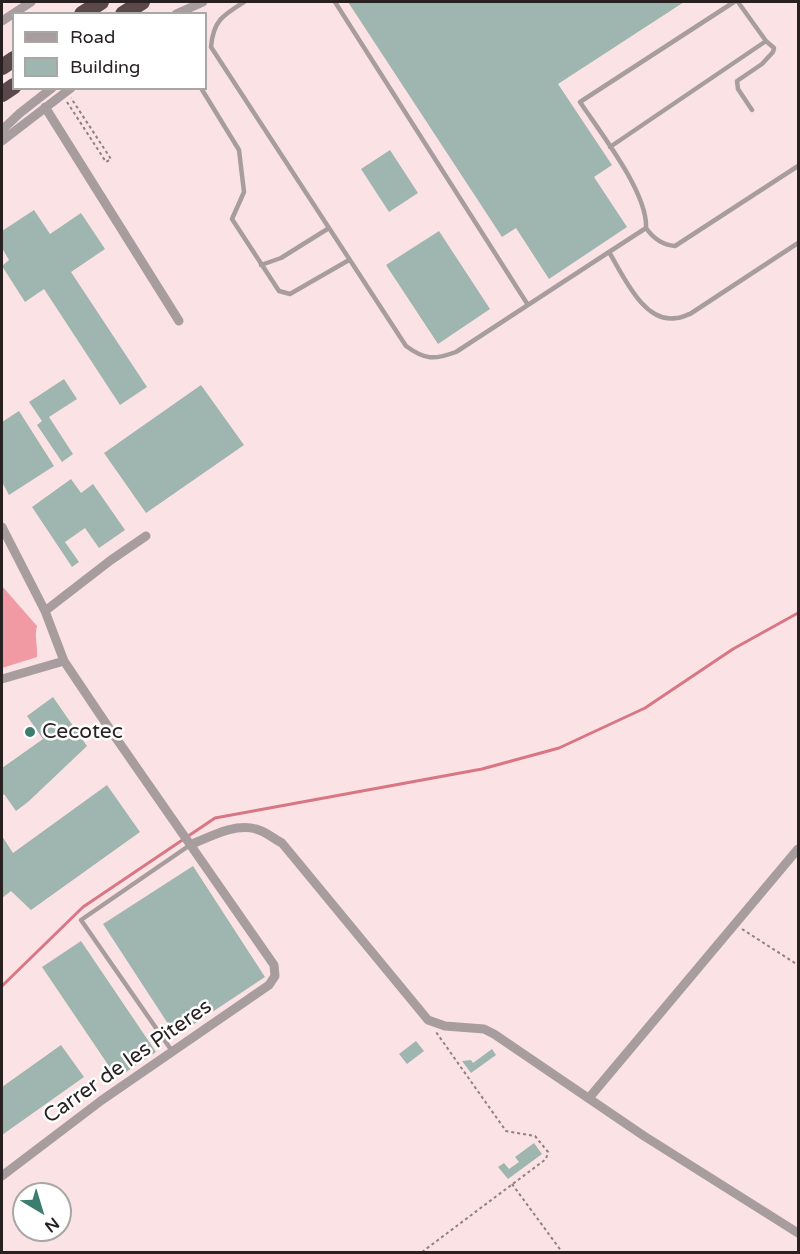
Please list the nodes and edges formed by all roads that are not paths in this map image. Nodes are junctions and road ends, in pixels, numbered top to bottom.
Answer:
1 (32, 2) edge
2 (101, 2) edge
3 (142, 2) edge
4 (203, 2) edge
5 (244, 2) edge
6 (335, 2) edge
7 (736, 2) edge
8 (16, 12) edge
9 (85, 12) edge
10 (126, 12) edge
11 (180, 12) edge
12 (188, 12) edge
13 (766, 41) junction
14 (49, 90) edge
15 (202, 90) edge
16 (71, 93) edge
17 (45, 107) junction
18 (753, 110) dead end
19 (2, 130) edge
20 (2, 141) edge
21 (610, 147) junction
22 (798, 166) edge
23 (329, 228) junction
24 (646, 228) junction
25 (798, 243) edge
26 (609, 252) junction
27 (349, 260) junction
28 (261, 265) junction
29 (528, 305) junction
30 (179, 321) dead end
31 (2, 527) edge
32 (146, 536) dead end
33 (45, 611) junction
34 (64, 662) junction
35 (2, 679) edge
36 (190, 845) junction
37 (798, 849) edge
38 (172, 1052) junction
39 (589, 1098) junction
40 (2, 1176) edge
41 (798, 1233) edge

1 - 8 street
2 - 9 highway
3 - 10 highway
4 - 11 street
4 - 12 street
5 - 23 lane
6 - 29 lane
7 - 13 lane
7 - 21 lane
13 - 18 lane
13 - 21 lane
14 - 19 street
15 - 28 lane
16 - 17 street
17 - 20 street
17 - 30 street
21 - 24 lane
22 - 24 lane
23 - 27 lane
23 - 28 lane
24 - 26 lane
25 - 26 lane
26 - 29 lane
27 - 28 lane
27 - 29 lane
31 - 33 street
32 - 33 street
33 - 34 street
34 - 35 street
34 - 36 street
36 - 38 street, Carrer de les Piteres
36 - 38 lane
36 - 39 street
37 - 39 street
38 - 40 street, Carrer de les Piteres
39 - 41 street

